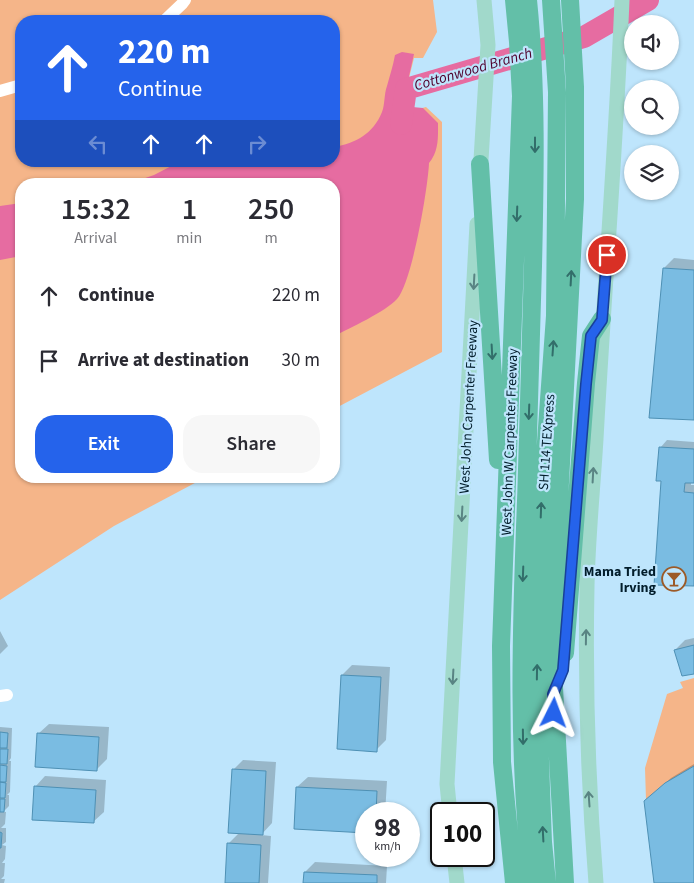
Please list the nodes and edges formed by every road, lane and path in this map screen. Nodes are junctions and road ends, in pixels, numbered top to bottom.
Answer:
1 (185, 0) edge
2 (484, 0) edge
3 (514, 0) edge
4 (528, 0) edge
5 (551, 0) edge
6 (570, 0) edge
7 (622, 0) edge
8 (170, 15) edge
9 (525, 37) junction
10 (15, 87) edge
11 (0, 91) edge
12 (528, 96) junction
13 (480, 164) junction
14 (602, 320) junction
15 (504, 561) junction
16 (553, 694) junction
17 (449, 802) edge
18 (455, 867) edge
19 (456, 883) edge
20 (514, 883) edge
21 (532, 883) edge
22 (547, 883) edge
23 (564, 883) edge
24 (596, 883) edge

1 - 8 street
2 - 13 main road, West John Carpenter Freeway
3 - 9 highway, West John W Carpenter Freeway
4 - 9 highway
22 -> 5 highway, SH 114 TEXpress
16 -> 6 highway
7 - 14 main road
9 - 12 highway, West John W Carpenter Freeway
10 - 11 street
12 -> 15 highway, West John W Carpenter Freeway
12 -> 21 highway, SH 114 TEXpress
13 -> 15 highway
13 -> 17 main road, West John Carpenter Freeway
14 - 16 highway
24 -> 14 main road
15 - 20 highway, West John W Carpenter Freeway
16 - 23 highway
18 - 19 main road

